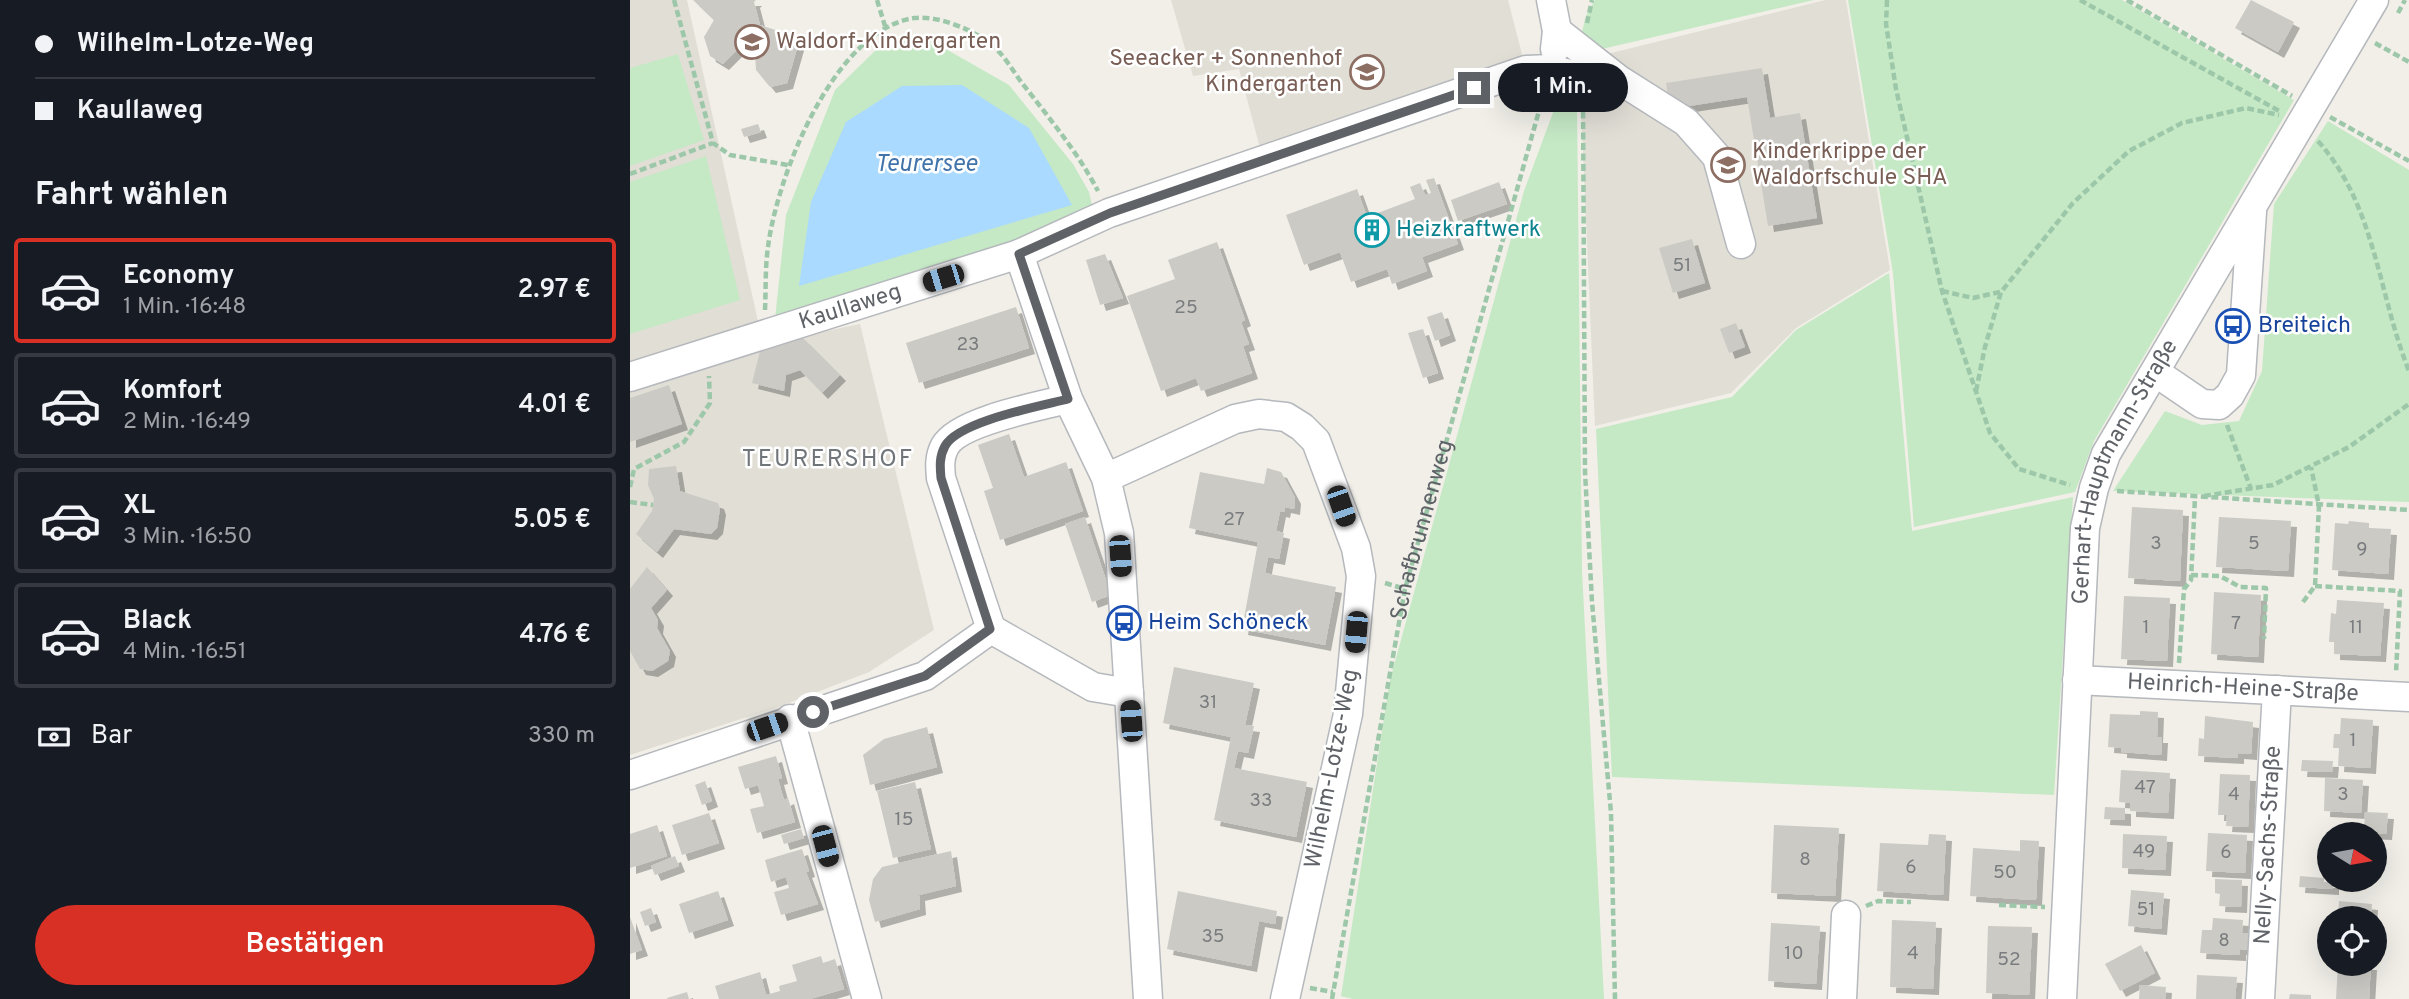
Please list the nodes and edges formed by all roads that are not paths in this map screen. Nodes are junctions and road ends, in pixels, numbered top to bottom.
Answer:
1 (1551, 0) edge
2 (2374, 0) edge
3 (1558, 31) junction
4 (1585, 66) junction
5 (1551, 69) junction
6 (2252, 210) junction
7 (1741, 244) dead end
8 (1019, 254) junction
9 (2155, 372) junction
10 (630, 377) edge
11 (1068, 399) junction
12 (1106, 478) junction
13 (990, 629) junction
14 (2077, 680) junction
15 (2277, 690) junction
16 (1129, 693) junction
17 (2402, 696) edge
18 (790, 719) junction
19 (630, 775) edge
20 (1846, 915) road end
21 (867, 999) edge
22 (1148, 999) edge
23 (1285, 999) edge
24 (1842, 999) edge
25 (2062, 999) edge
26 (2260, 999) edge

1 - 3 street
2 - 6 street, Gerhart-Hauptmann-Straße
3 - 4 street
3 - 5 street
4 - 5 street, Kaullaweg
4 - 7 street
5 - 8 street, Kaullaweg
6 - 9 street, Gerhart-Hauptmann-Straße
6 - 9 street
8 - 10 street, Kaullaweg
8 - 11 street
9 - 14 street, Gerhart-Hauptmann-Straße
11 - 12 street
11 - 13 street
12 - 16 street
12 - 23 street, Wilhelm-Lotze-Weg
13 - 16 street
13 - 18 street
14 - 15 street, Heinrich-Heine-Straße
14 - 25 street, Gerhart-Hauptmann-Straße
15 - 17 street, Heinrich-Heine-Straße
15 - 26 street, Nelly-Sachs-Straße
16 - 22 street
18 - 19 street
18 - 21 street
20 - 24 street

